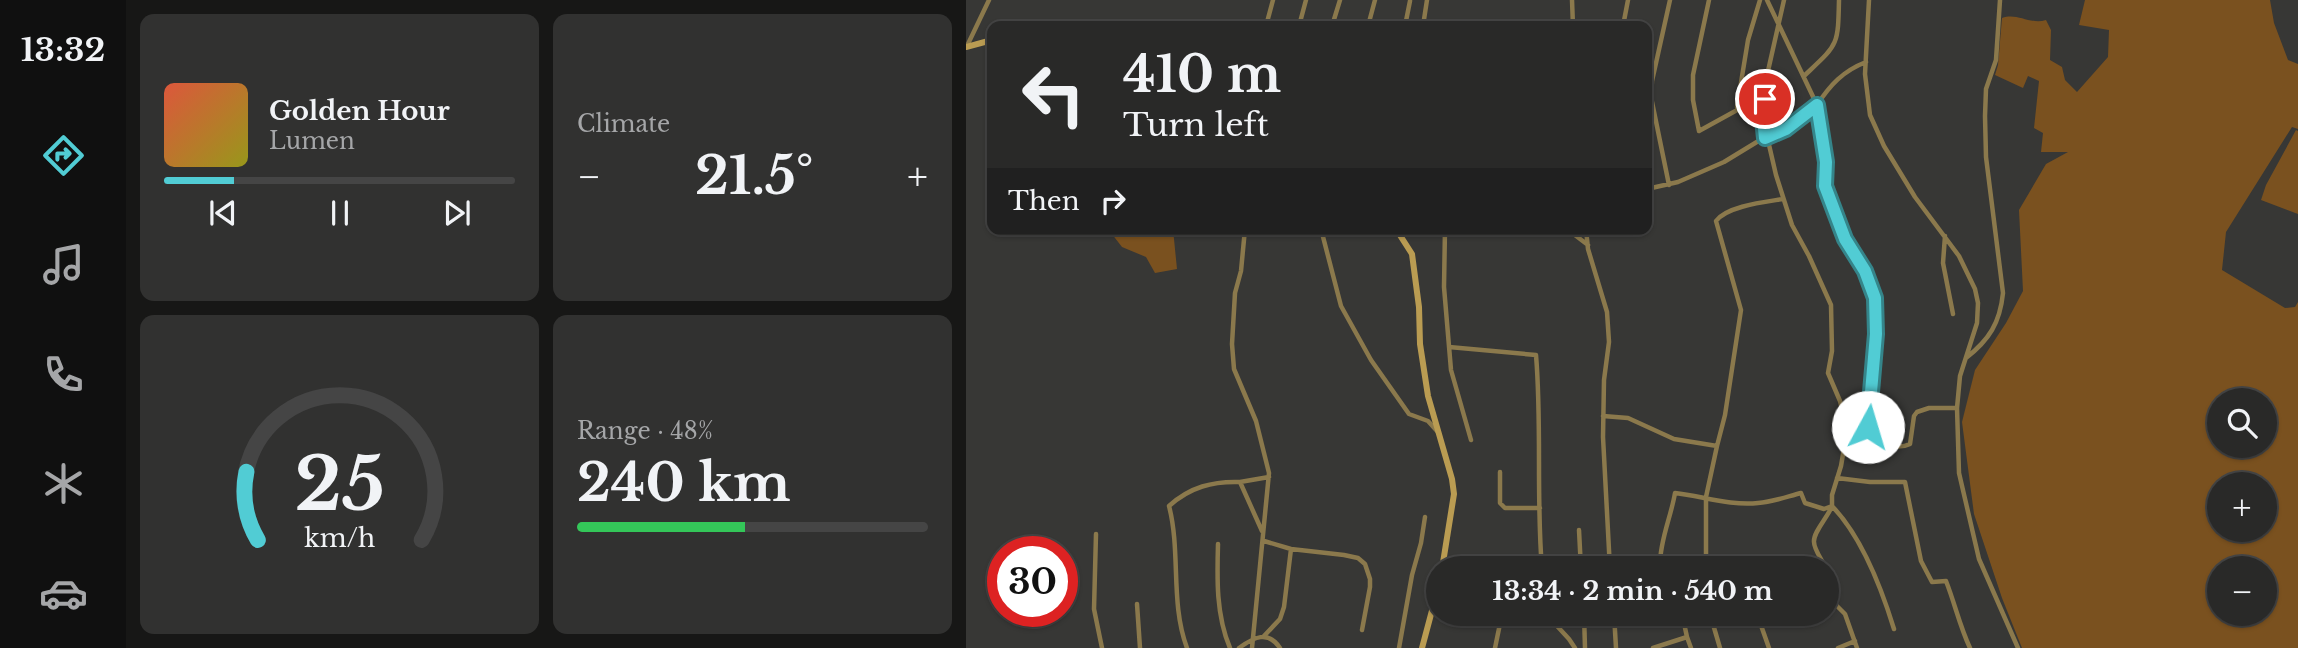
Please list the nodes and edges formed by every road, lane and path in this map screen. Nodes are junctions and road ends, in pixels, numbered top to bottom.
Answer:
1 (989, 0) edge
2 (1273, 0) edge
3 (1306, 0) edge
4 (1340, 0) edge
5 (1375, 0) edge
6 (1427, 0) edge
7 (1572, 0) edge
8 (1628, 0) edge
9 (1670, 0) edge
10 (1709, 0) edge
11 (1760, 0) edge
12 (1767, 0) edge
13 (1784, 0) edge
14 (1839, 0) edge
15 (1869, 0) edge
16 (2000, 0) edge
17 (1410, 1) edge
18 (1267, 21) edge
19 (1300, 21) edge
20 (1334, 21) edge
21 (1369, 21) edge
22 (1406, 21) edge
23 (1424, 21) edge
24 (1573, 21) edge
25 (1624, 21) edge
26 (1778, 25) junction
27 (987, 41) edge
28 (967, 46) edge
29 (1866, 62) junction
30 (1804, 76) junction
31 (1652, 81) edge
32 (1765, 99) junction
33 (1652, 102) edge
34 (1817, 105) junction
35 (1739, 109) junction
36 (1765, 138) junction
37 (1669, 184) junction
38 (1652, 188) edge
39 (1783, 199) junction
40 (1244, 235) edge
41 (1323, 235) edge
42 (1400, 235) edge
43 (1445, 235) edge
44 (1575, 235) edge
45 (1587, 235) edge
46 (1945, 235) junction
47 (1588, 244) junction
48 (1953, 314) dead end
49 (1449, 347) junction
50 (1966, 359) junction
51 (1957, 408) junction
52 (1603, 416) junction
53 (1440, 435) junction
54 (1471, 440) dead end
55 (1717, 446) junction
56 (1500, 472) dead end
57 (1269, 477) junction
58 (1837, 478) junction
59 (1240, 482) junction
60 (1706, 497) junction
61 (1832, 506) junction
62 (1540, 508) junction
63 (1424, 517) dead end
64 (1579, 530) dead end
65 (1262, 532) junction
66 (1096, 534) dead end
67 (1264, 541) junction
68 (1218, 544) dead end
69 (1291, 549) junction
70 (1444, 556) edge
71 (1542, 556) edge
72 (1580, 556) edge
73 (1609, 556) edge
74 (1660, 556) edge
75 (1706, 556) edge
76 (1821, 556) edge
77 (1137, 604) dead end
78 (1839, 608) edge
79 (1428, 626) edge
80 (1500, 626) edge
81 (1557, 626) edge
82 (1584, 626) edge
83 (1614, 626) edge
84 (1685, 626) edge
85 (1714, 626) edge
86 (1761, 626) edge
87 (1894, 629) dead end
88 (1362, 630) dead end
89 (1264, 636) junction
90 (1687, 637) junction
91 (1252, 638) junction
92 (1855, 641) junction
93 (1102, 648) edge
94 (1140, 648) edge
95 (1187, 648) edge
96 (1230, 648) edge
97 (1239, 648) edge
98 (1252, 648) edge
99 (1280, 648) edge
100 (1399, 648) edge
101 (1422, 648) edge
102 (1496, 648) edge
103 (1575, 648) edge
104 (1585, 648) edge
105 (1615, 648) edge
106 (1653, 648) edge
107 (1691, 648) edge
108 (1720, 648) edge
109 (1769, 648) edge
110 (1838, 648) edge
111 (1857, 648) edge
112 (1970, 648) edge
113 (2018, 648) edge

1 - 28 street
2 - 18 street
3 - 19 street
4 - 20 street
5 - 21 street
6 - 23 street
7 - 24 street
8 - 25 street
9 - 31 street
10 - 35 street
11 - 35 street
12 - 26 street
13 - 26 street
14 - 30 street
15 - 29 street
16 - 50 street
17 - 22 street
26 - 30 street
26 - 32 street
27 - 28 main road
29 - 34 street
29 - 46 street
30 - 34 street
32 - 35 street
32 - 36 street
33 - 37 street
34 - 36 street
34 - 51 street
36 - 37 street
36 - 39 street
37 - 38 street
39 - 55 street
39 - 58 street
40 - 57 street
41 - 53 street
42 - 53 main road
43 - 49 street
44 - 47 street
45 - 47 street
46 - 48 street
46 - 50 street
47 - 52 street
49 - 54 street
49 - 62 street
50 - 51 street
51 - 113 street
52 - 55 street
52 - 73 street
53 - 70 main road
55 - 60 street
56 - 62 street
57 - 59 street
57 - 65 street
58 - 61 street
58 - 112 street
59 - 65 street
59 - 95 street
60 - 61 street
60 - 74 street
60 - 75 street
61 - 76 street
61 - 87 street
62 - 71 street
63 - 100 street
64 - 72 street
65 - 67 street
66 - 93 street
67 - 69 street
67 - 91 street
68 - 96 street
69 - 88 street
69 - 89 street
77 - 94 street
78 - 92 street
79 - 101 main road
80 - 102 street
81 - 103 street
82 - 104 street
83 - 105 street
84 - 90 street
85 - 108 street
86 - 109 street
89 - 91 street
89 - 99 street
90 - 106 street
90 - 107 street
91 - 97 street
91 - 98 street
92 - 110 street
92 - 111 street

